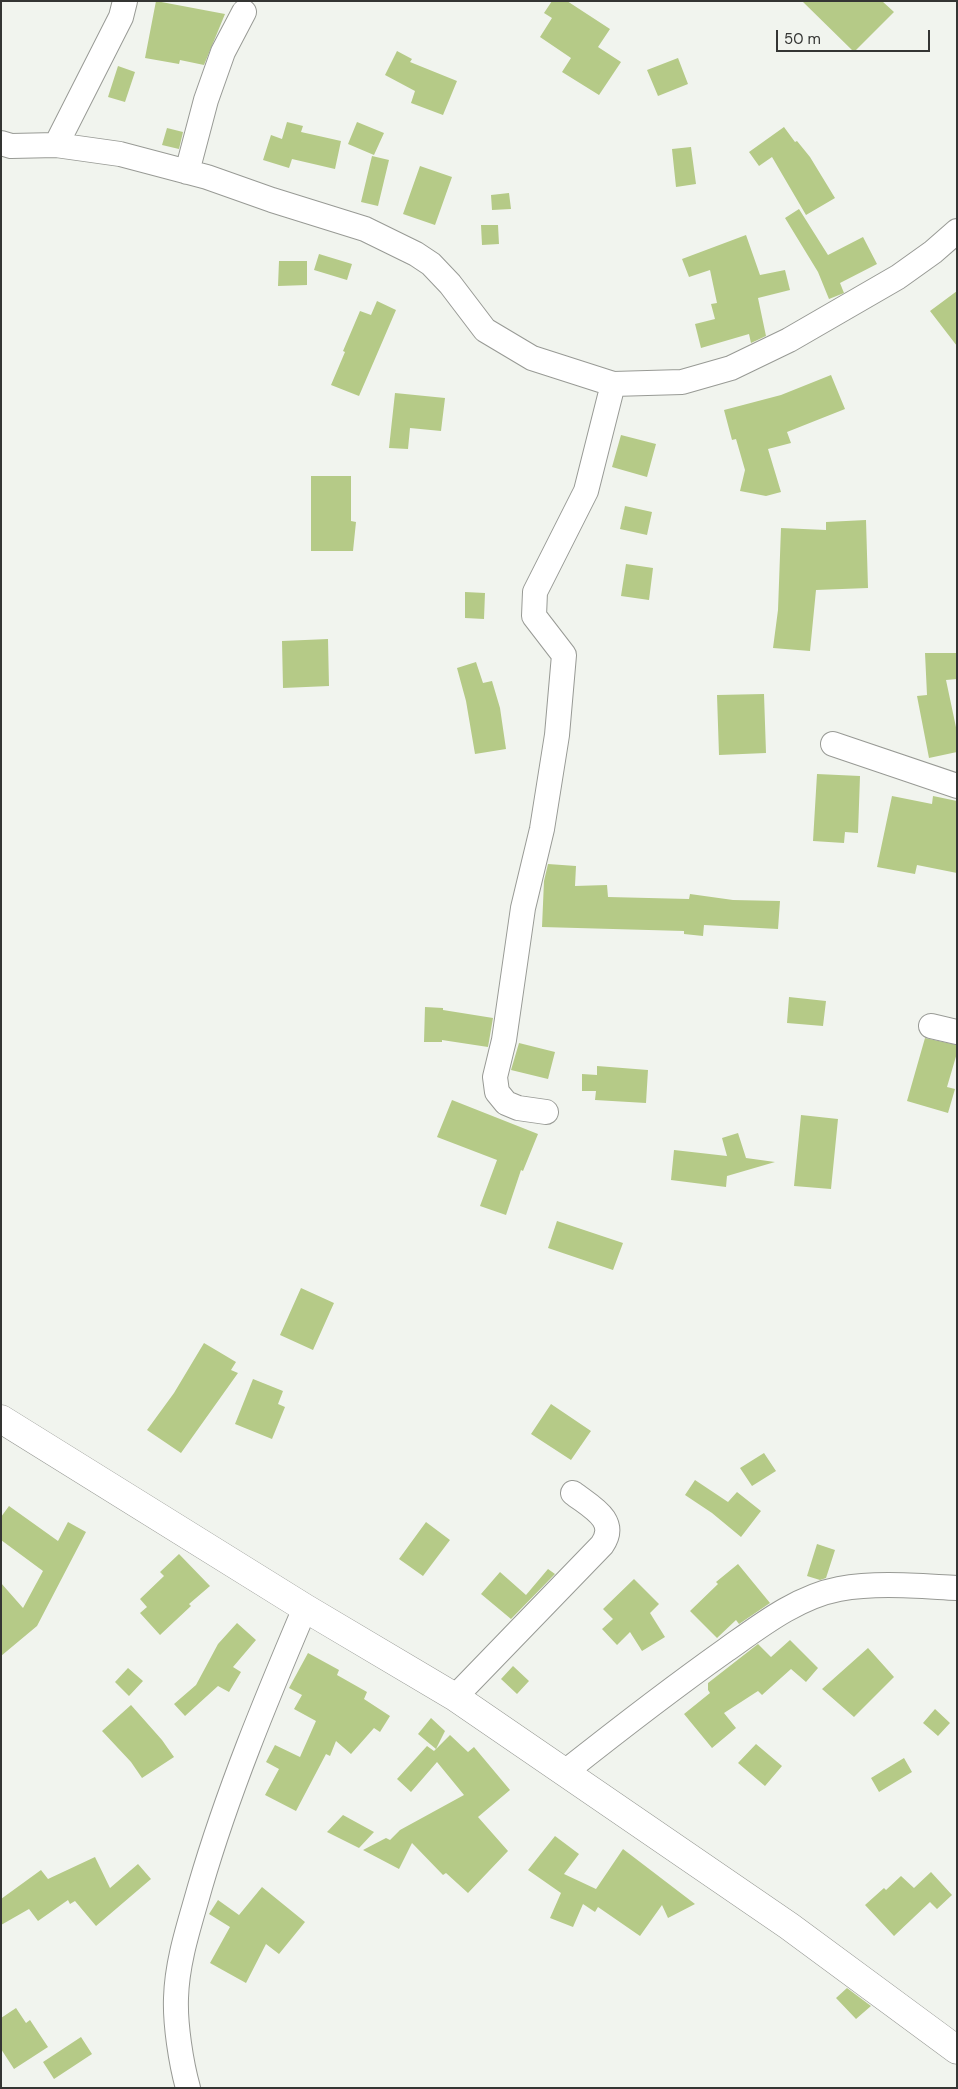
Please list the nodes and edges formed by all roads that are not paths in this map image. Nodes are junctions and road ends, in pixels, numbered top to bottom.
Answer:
1 (125, 1) edge
2 (244, 12) dead end
3 (1, 143) edge
4 (56, 145) junction
5 (187, 172) junction
6 (957, 231) edge
7 (613, 384) junction
8 (833, 744) dead end
9 (957, 786) edge
10 (931, 1026) dead end
11 (957, 1032) edge
12 (546, 1112) dead end
13 (1, 1419) edge
14 (573, 1493) dead end
15 (957, 1588) edge
16 (305, 1608) junction
17 (455, 1697) junction
18 (565, 1772) junction
19 (957, 2050) edge
20 (188, 2088) edge

1 - 4 street
2 - 5 street
3 - 4 street
4 - 5 street
5 - 7 street
6 - 7 street
7 - 12 street
8 - 9 street
10 - 11 street
13 - 16 street
14 - 17 street
15 - 18 street
16 - 17 street
16 - 20 street
17 - 18 street
18 - 19 street

